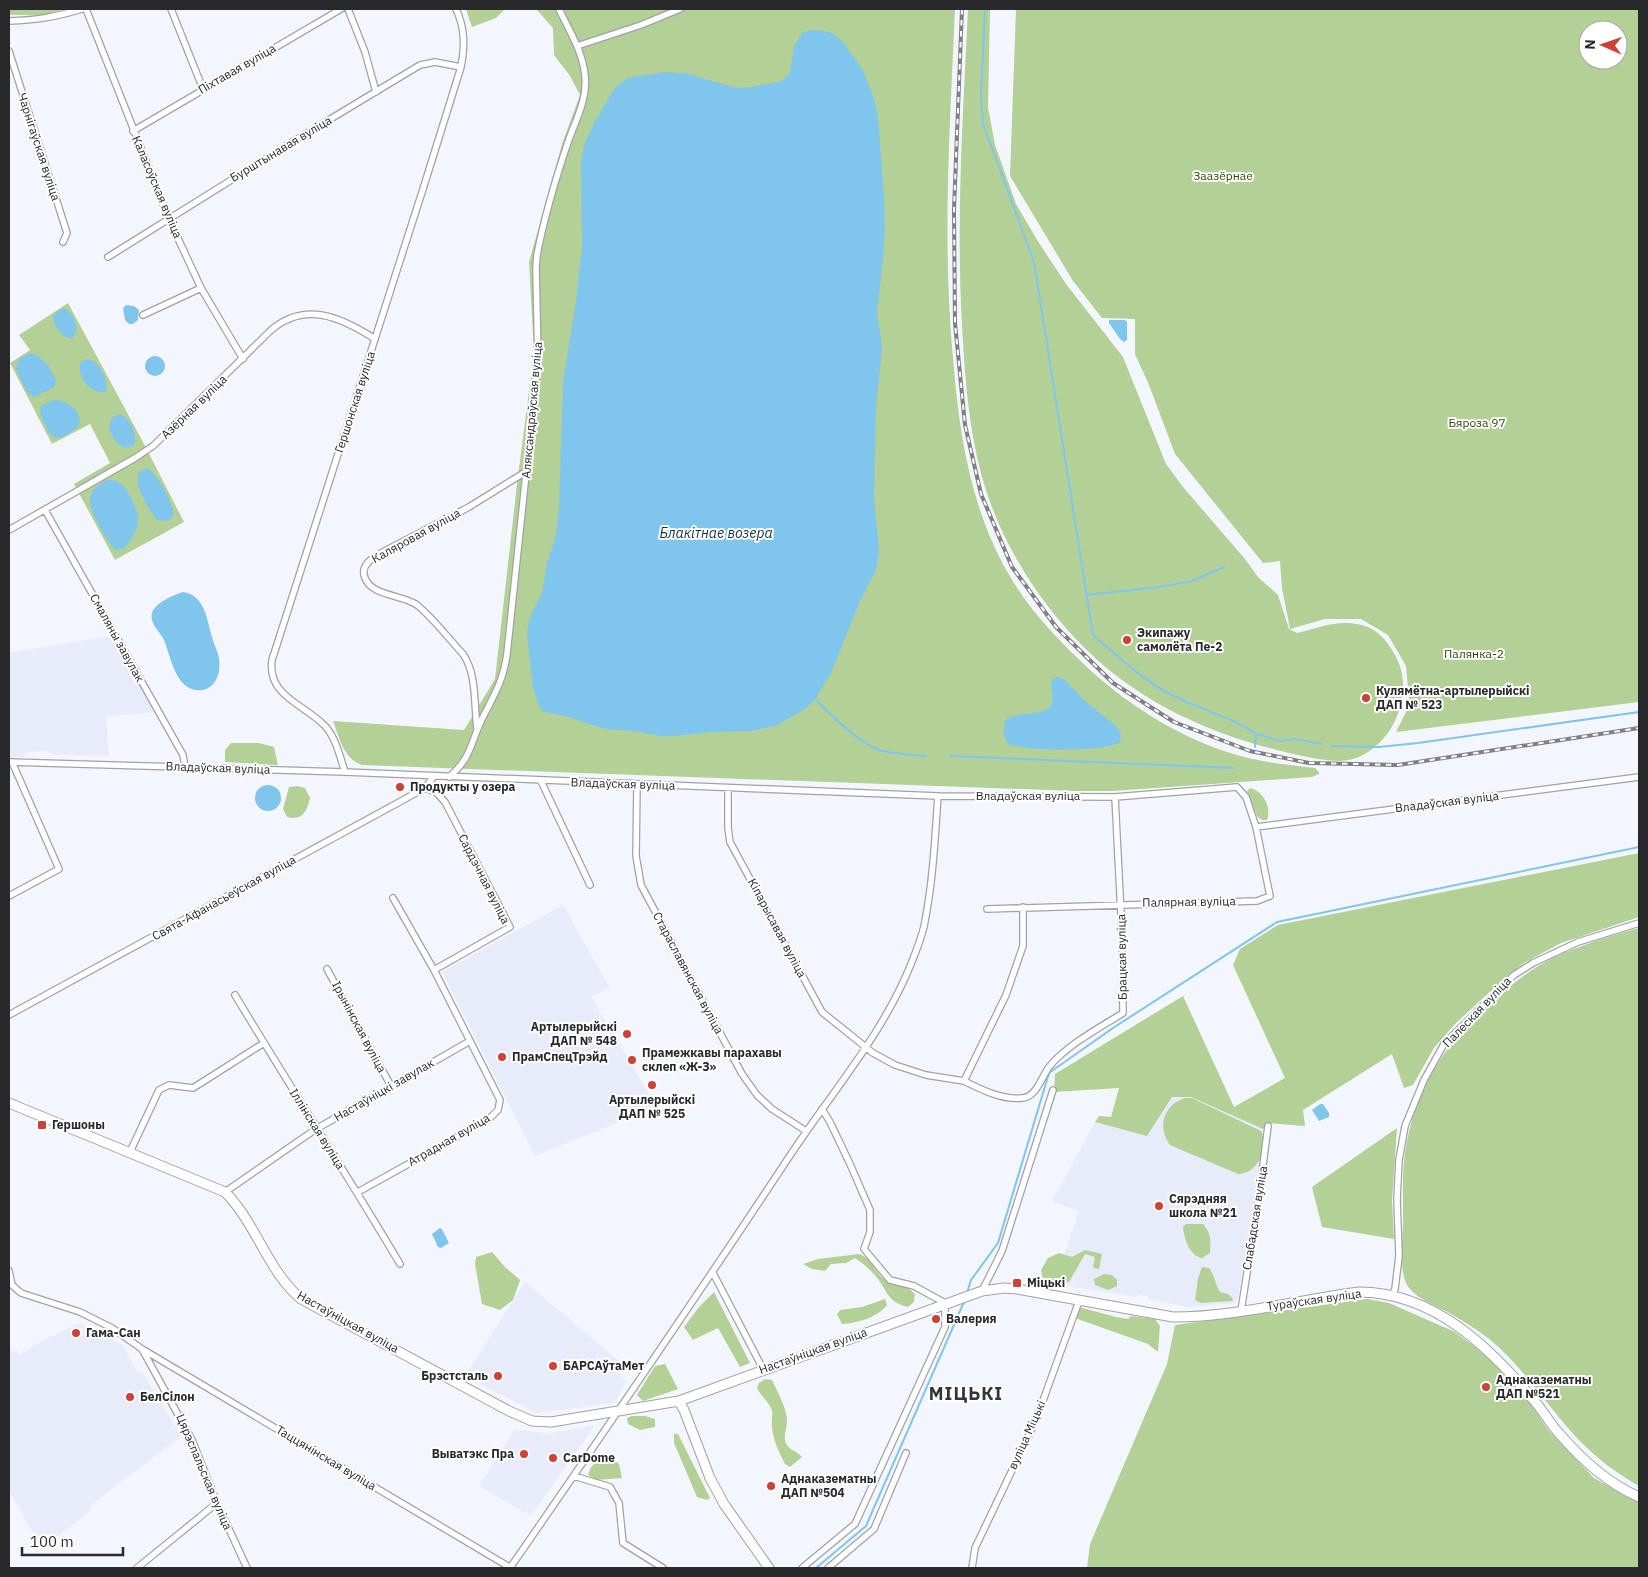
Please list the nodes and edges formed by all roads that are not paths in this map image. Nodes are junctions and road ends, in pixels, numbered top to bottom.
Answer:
1 (84, 9) edge
2 (171, 9) edge
3 (341, 9) edge
4 (348, 9) edge
5 (456, 9) edge
6 (559, 9) edge
7 (680, 9) edge
8 (9, 21) edge
9 (577, 46) junction
10 (9, 51) edge
11 (461, 67) junction
12 (203, 89) junction
13 (376, 92) junction
14 (133, 131) junction
15 (169, 219) junction
16 (63, 242) dead end
17 (108, 257) dead end
18 (201, 288) junction
19 (143, 315) dead end
20 (375, 339) junction
21 (243, 359) junction
22 (528, 471) junction
23 (45, 510) junction
24 (9, 530) edge
25 (477, 731) junction
26 (10, 762) edge
27 (185, 768) junction
28 (345, 772) junction
29 (434, 776) junction
30 (449, 777) junction
31 (1639, 777) edge
32 (540, 780) junction
33 (637, 784) junction
34 (425, 788) junction
35 (728, 788) junction
36 (938, 796) junction
37 (1115, 797) junction
38 (1256, 826) junction
39 (590, 885) dead end
40 (9, 896) edge
41 (393, 898) dead end
42 (1121, 904) junction
43 (1024, 908) junction
44 (987, 909) dead end
45 (1639, 924) edge
46 (327, 969) dead end
47 (434, 970) junction
48 (236, 994) dead end
49 (9, 1015) edge
50 (470, 1041) junction
51 (264, 1043) junction
52 (866, 1047) junction
53 (964, 1082) junction
54 (391, 1086) junction
55 (1053, 1090) dead end
56 (9, 1103) edge
57 (822, 1109) junction
58 (1268, 1126) dead end
59 (316, 1129) junction
60 (806, 1131) junction
61 (129, 1154) junction
62 (225, 1192) junction
63 (358, 1192) junction
64 (400, 1264) dead end
65 (9, 1271) edge
66 (713, 1273) junction
67 (982, 1291) junction
68 (1392, 1296) junction
69 (1079, 1301) junction
70 (946, 1303) junction
71 (1241, 1311) junction
72 (142, 1348) junction
73 (763, 1369) junction
74 (679, 1401) junction
75 (620, 1411) junction
76 (906, 1453) dead end
77 (574, 1476) junction
78 (1639, 1497) edge
79 (217, 1503) junction
80 (137, 1568) edge
81 (247, 1568) edge
82 (511, 1568) edge
83 (663, 1568) edge
84 (769, 1568) edge
85 (802, 1568) edge
86 (828, 1568) edge
87 (972, 1568) edge

1 - 8 street
1 - 14 street, Каласоўская вуліца
2 - 12 street
3 - 12 street, Піхтавая вуліца
4 - 13 street
5 - 11 street, Гершонская вуліца
6 - 9 street, Аляксандраўская вуліца
7 - 9 street
9 - 22 street, Аляксандраўская вуліца
10 - 16 street, Чарнігаўская вуліца
11 - 13 street, Бурштынавая вуліца
11 - 20 street, Гершонская вуліца
12 - 14 street, Піхтавая вуліца
13 - 15 street, Бурштынавая вуліца
14 - 15 street, Каласоўская вуліца
15 - 17 street, Бурштынавая вуліца
15 - 18 street, Каласоўская вуліца
18 - 19 street
18 - 21 street, Каласоўская вуліца
20 - 21 street, Азёрная вуліца
20 - 28 street, Гершонская вуліца
21 - 23 street, Азёрная вуліца
22 - 25 street, Аляксандраўская вуліца
22 - 25 street, Каляровая вуліца
23 - 24 street, Азёрная вуліца
23 - 27 street, Смаляны завулак
25 - 30 street, Аляксандраўская вуліца
26 - 27 street, Владаўская вуліца
26 - 40 street
27 - 28 street, Владаўская вуліца
28 - 29 street, Владаўская вуліца
29 - 30 street, Владаўская вуліца
29 - 34 street, Свята-Афанасьеўская вуліца
30 - 32 street, Владаўская вуліца
31 - 38 street, Владаўская вуліца
32 - 33 street, Владаўская вуліца
32 - 39 street
33 - 35 street, Владаўская вуліца
33 - 60 street, Стараславянская вуліца
34 - 47 street, Сардэчная вуліца
34 - 49 street, Свята-Афанасьеўская вуліца
35 - 36 street, Владаўская вуліца
35 - 52 street, Кіпарысавая вуліца
36 - 37 street, Владаўская вуліца
36 - 52 street
37 - 38 street, Владаўская вуліца
37 - 42 street, Брацкая вуліца
38 - 42 street, Палярная вуліца
41 - 47 street
42 - 43 street, Палярная вуліца
42 - 53 street, Брацкая вуліца
43 - 44 street, Палярная вуліца
43 - 53 street
45 - 68 street, Палеская вуліца
46 - 54 street, Ірынінская вуліца
47 - 50 street
48 - 51 street, Іллінская вуліца
50 - 54 street, Настаўніцкі завулак
50 - 63 street, Атрадная вуліца
51 - 59 street, Іллінская вуліца
51 - 61 street
52 - 53 street, Кіпарысавая вуліца
52 - 57 street
54 - 59 street, Настаўніцкі завулак
55 - 67 street
56 - 61 street, Настаўніцкая вуліца
57 - 60 street
57 - 70 street
58 - 71 street, Слабадская вуліца
59 - 62 street, Настаўніцкі завулак
59 - 63 street, Іллінская вуліца
60 - 66 street
61 - 62 street, Настаўніцкая вуліца
62 - 75 street, Настаўніцкая вуліца
63 - 64 street, Іллінская вуліца
65 - 72 street, Цярэспальская вуліца
66 - 73 street
66 - 75 street
67 - 69 street
67 - 70 street, Настаўніцкая вуліца
68 - 71 street, Тураўская вуліца
68 - 78 street, Тураўская вуліца
69 - 71 street
69 - 87 street, вуліца Міцькі
70 - 73 street, Настаўніцкая вуліца
70 - 85 street
72 - 79 street, Цярэспальская вуліца
72 - 82 street, Таццянінская вуліца
73 - 74 street, Настаўніцкая вуліца
74 - 75 street, Настаўніцкая вуліца
74 - 84 street
75 - 77 street
76 - 86 street
77 - 82 street
77 - 83 street
79 - 80 street
79 - 81 street, Цярэспальская вуліца

